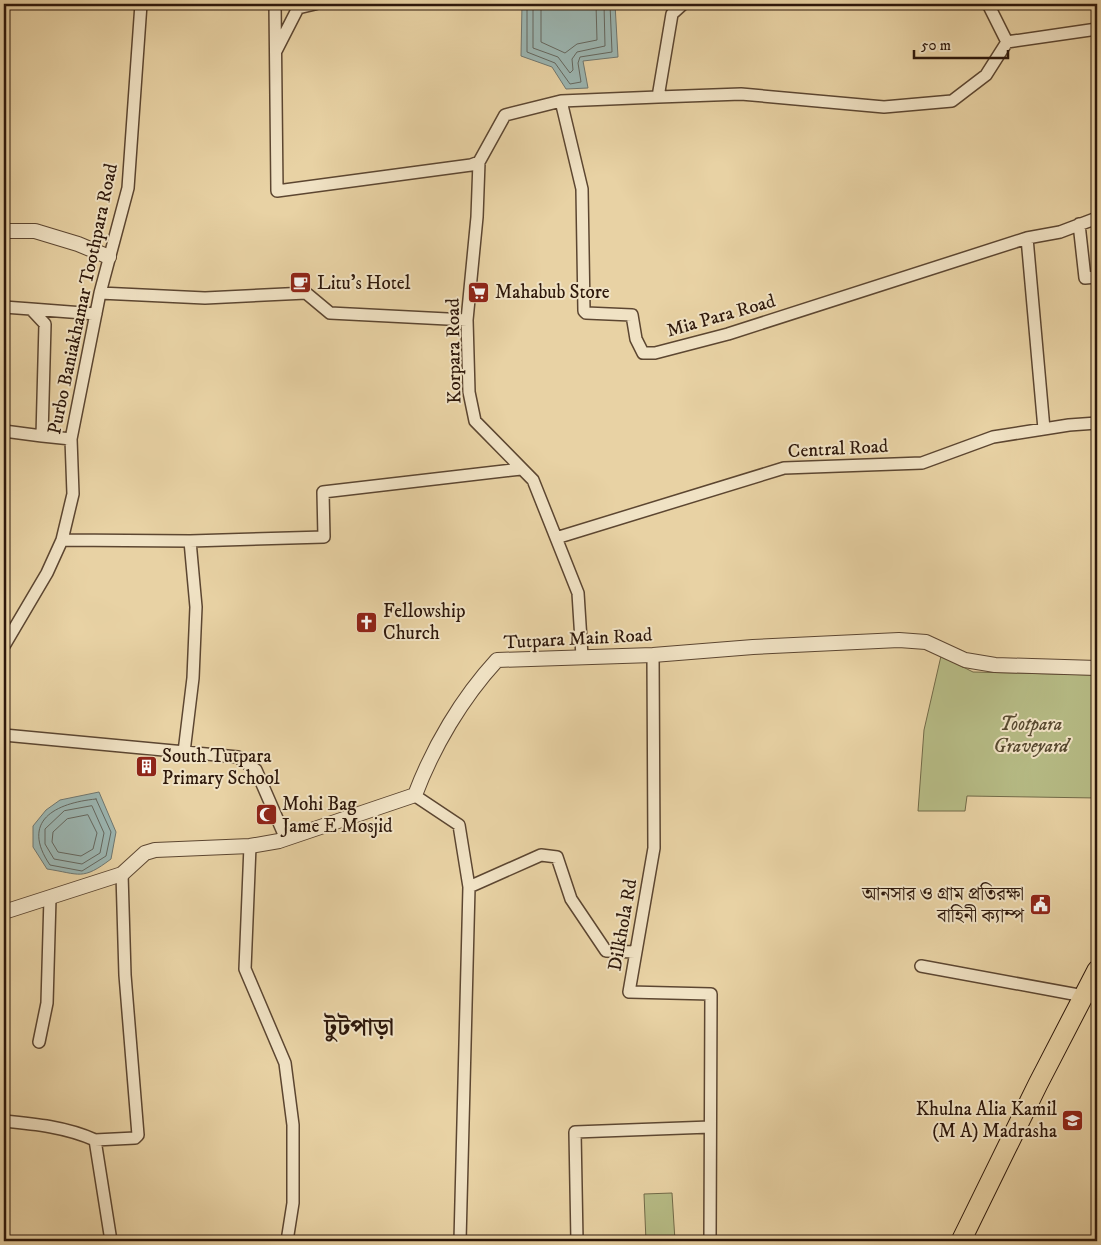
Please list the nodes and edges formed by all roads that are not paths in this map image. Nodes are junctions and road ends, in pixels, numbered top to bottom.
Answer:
1 (141, 4) edge
2 (275, 4) edge
3 (315, 4) edge
4 (683, 4) edge
5 (988, 4) edge
6 (1097, 29) edge
7 (1007, 42) junction
8 (276, 51) junction
9 (658, 97) junction
10 (561, 101) junction
11 (480, 162) junction
12 (1097, 218) edge
13 (1079, 224) junction
14 (4, 231) edge
15 (1027, 238) junction
16 (109, 257) junction
17 (1097, 277) edge
18 (100, 293) junction
19 (4, 307) edge
20 (31, 309) junction
21 (96, 314) junction
22 (467, 320) junction
23 (1097, 423) edge
24 (1044, 429) junction
25 (4, 431) edge
26 (42, 436) junction
27 (71, 439) junction
28 (521, 469) junction
29 (556, 538) junction
30 (62, 540) junction
31 (190, 541) junction
32 (4, 646) edge
33 (653, 655) junction
34 (582, 656) junction
35 (1097, 668) edge
36 (4, 735) edge
37 (184, 752) junction
38 (414, 795) junction
39 (286, 839) junction
40 (250, 846) junction
41 (122, 874) junction
42 (469, 888) junction
43 (50, 898) junction
44 (4, 912) edge
45 (635, 952) junction
46 (921, 966) dead end
47 (1097, 970) edge
48 (1091, 996) edge
49 (39, 1042) dead end
50 (4, 1121) edge
51 (710, 1127) junction
52 (95, 1140) junction
53 (111, 1241) edge
54 (287, 1241) edge
55 (460, 1241) edge
56 (577, 1241) edge
57 (710, 1241) edge
58 (961, 1241) edge
59 (972, 1241) edge

1 - 16 street, Purbo Baniakhamar Toothpara Road
2 - 8 street
3 - 8 street
4 - 9 street
5 - 7 street
6 - 7 street
7 - 9 street
8 - 11 street
9 - 10 street
10 - 11 street
10 - 15 street, Mia Para Road
11 - 22 street, Korpara Road
12 - 13 street, Mia Para Road
13 - 15 street, Mia Para Road
13 - 17 street
14 - 16 street
15 - 24 street
16 - 18 street, Purbo Baniakhamar Toothpara Road
18 - 21 street, Purbo Baniakhamar Toothpara Road
18 - 22 street
19 - 20 street
20 - 21 street
20 - 26 street
21 - 27 street, Purbo Baniakhamar Toothpara Road
22 - 28 street, Korpara Road
23 - 24 street, Central Road
24 - 29 street, Central Road
25 - 26 street
26 - 27 street
27 - 30 street, Purbo Baniakhamar Toothpara Road
28 - 29 street, Korpara Road
28 - 31 street
29 - 34 street, Korpara Road
30 - 31 street
30 - 32 street, Purbo Baniakhamar Toothpara Road
31 - 37 street
33 - 34 street, Tutpara Main Road
33 - 35 street, Tutpara Main Road
33 - 45 street, Dilkhola Rd
34 - 38 street, Tutpara Main Road
36 - 37 street
37 - 39 street
38 - 39 street
38 - 42 street
39 - 40 street
40 - 41 street
40 - 54 street
41 - 43 street
41 - 52 street
42 - 45 street
42 - 55 street
43 - 44 street
43 - 49 street
45 - 51 street, Dilkhola Rd
46 - 48 street
47 - 48 highway
48 - 58 highway
48 - 59 highway
50 - 52 street
51 - 56 street
51 - 57 street, Dilkhola Rd
52 - 53 street

